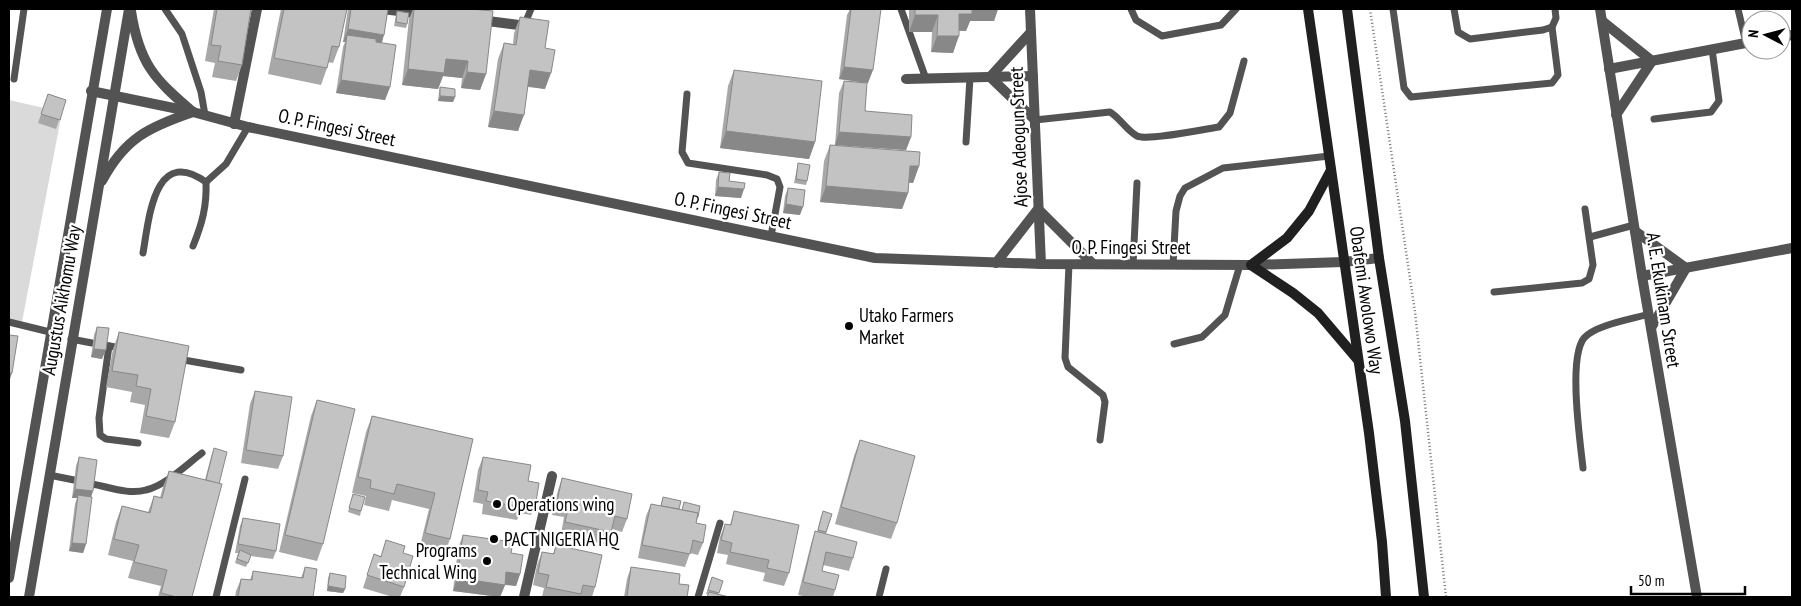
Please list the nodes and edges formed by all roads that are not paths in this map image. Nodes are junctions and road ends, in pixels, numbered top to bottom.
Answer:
1 (24, 9) edge
2 (107, 9) edge
3 (130, 9) edge
4 (165, 9) edge
5 (257, 9) edge
6 (382, 9) edge
7 (531, 9) edge
8 (900, 9) edge
9 (1030, 9) edge
10 (1131, 9) edge
11 (1236, 9) edge
12 (1308, 9) edge
13 (1346, 9) edge
14 (1393, 9) edge
15 (1454, 9) edge
16 (1555, 9) edge
17 (1600, 9) edge
18 (431, 14) edge
19 (470, 19) edge
20 (1602, 21) junction
21 (519, 25) joint
22 (1552, 27) junction
23 (1031, 32) junction
24 (1741, 44) edge
25 (1712, 50) junction
26 (1244, 61) dead end
27 (1652, 61) junction
28 (1609, 69) junction
29 (1033, 76) junction
30 (990, 77) junction
31 (14, 78) dead end
32 (970, 78) junction
33 (906, 79) dead end
34 (926, 79) junction
35 (91, 91) junction
36 (687, 94) dead end
37 (114, 95) junction
38 (194, 112) junction
39 (1616, 115) junction
40 (205, 116) junction
41 (1654, 119) dead end
42 (1035, 120) junction
43 (234, 124) junction
44 (248, 126) junction
45 (966, 142) dead end
46 (1329, 156) junction
47 (1331, 170) junction
48 (206, 182) junction
49 (1137, 183) dead end
50 (97, 191) junction
51 (1038, 209) junction
52 (1586, 209) dead end
53 (1634, 228) junction
54 (771, 236) junction
55 (1590, 237) junction
56 (193, 246) dead end
57 (1792, 248) edge
58 (143, 253) dead end
59 (1379, 258) junction
60 (1343, 262) junction
61 (996, 263) junction
62 (1041, 264) junction
63 (1069, 264) junction
64 (1093, 264) junction
65 (1133, 265) junction
66 (1173, 265) junction
67 (1240, 265) junction
68 (1251, 265) junction
69 (1686, 268) junction
70 (1642, 276) junction
71 (1494, 292) dead end
72 (1649, 314) junction
73 (9, 322) edge
74 (1651, 328) junction
75 (50, 332) junction
76 (71, 339) junction
77 (92, 343) dead end
78 (1174, 344) dead end
79 (128, 350) edge
80 (165, 356) edge
81 (1358, 360) junction
82 (241, 370) dead end
83 (1100, 440) dead end
84 (138, 443) dead end
85 (202, 453) dead end
86 (1582, 468) dead end
87 (49, 475) junction
88 (552, 476) dead end
89 (245, 479) dead end
90 (74, 480) edge
91 (92, 484) edge
92 (720, 523) dead end
93 (17, 527) junction
94 (9, 539) edge
95 (886, 569) dead end
96 (9, 578) edge
97 (28, 597) edge
98 (216, 597) edge
99 (524, 597) edge
100 (698, 597) edge
101 (879, 597) edge
102 (1386, 597) edge
103 (1424, 597) edge
104 (1697, 597) edge

1 - 31 lane
2 - 35 street, Augustus Aikhomu Way
3 - 37 street, Augustus Aikhomu Way
3 - 38 street
4 - 40 lane
5 - 43 street
6 - 18 street
7 - 21 lane
8 - 34 lane
9 - 23 street, Ajose Adeogun Street
10 - 11 lane
12 - 46 main road, Obafemi Awolowo Way
13 - 59 main road, Obafemi Awolowo Way
14 - 22 lane
15 - 22 lane
16 - 22 lane
17 - 20 street, A. E. Ekukinam Street
19 - 21 street
20 - 27 street
20 - 28 street, A. E. Ekukinam Street
23 - 29 street, Ajose Adeogun Street
23 - 30 street
24 - 25 street
25 - 27 street
25 - 41 lane
26 - 42 lane
27 - 28 street
27 - 39 street
28 - 39 street, A. E. Ekukinam Street
29 - 30 street
29 - 42 street, Ajose Adeogun Street
30 - 32 street
30 - 42 street
32 - 34 street
32 - 45 lane
33 - 34 street
35 - 37 street, O. P. Fingesi Street
35 - 75 street, Augustus Aikhomu Way
36 - 54 lane
37 - 38 street, O. P. Fingesi Street
37 - 50 street, Augustus Aikhomu Way
38 - 40 street, O. P. Fingesi Street
38 - 50 street
39 - 53 street, A. E. Ekukinam Street
40 - 43 street, O. P. Fingesi Street
42 - 51 street, Ajose Adeogun Street
43 - 44 street, O. P. Fingesi Street
44 - 48 lane
44 - 54 street, O. P. Fingesi Street
46 - 47 main road, Obafemi Awolowo Way
46 - 66 lane
47 - 60 main road, Obafemi Awolowo Way
47 - 68 main road
48 - 56 lane
48 - 58 lane
49 - 65 lane
50 - 76 street, Augustus Aikhomu Way
51 - 61 street
51 - 62 street, Ajose Adeogun Street
51 - 64 street
52 - 55 lane
53 - 55 lane
53 - 69 street
53 - 70 street, A. E. Ekukinam Street
54 - 61 street, O. P. Fingesi Street
55 - 71 lane
57 - 69 street
59 - 60 street, O. P. Fingesi Street
59 - 103 main road, Obafemi Awolowo Way
60 - 68 street, O. P. Fingesi Street
60 - 81 main road, Obafemi Awolowo Way
61 - 62 street, O. P. Fingesi Street
62 - 63 street, O. P. Fingesi Street
63 - 64 street, O. P. Fingesi Street
63 - 83 lane
64 - 65 street, O. P. Fingesi Street
65 - 66 street, O. P. Fingesi Street
66 - 67 street, O. P. Fingesi Street
67 - 68 street, O. P. Fingesi Street
67 - 78 lane
68 - 81 main road
69 - 70 street
69 - 74 street
70 - 72 street, A. E. Ekukinam Street
72 - 74 street, A. E. Ekukinam Street
72 - 86 lane
73 - 75 lane
74 - 104 street, A. E. Ekukinam Street
75 - 93 street, Augustus Aikhomu Way
76 - 77 lane
76 - 87 street, Augustus Aikhomu Way
79 - 84 lane
80 - 82 lane
81 - 102 main road, Obafemi Awolowo Way
85 - 91 lane
87 - 90 lane
87 - 97 street, Augustus Aikhomu Way
88 - 99 street
89 - 98 lane
92 - 100 lane
93 - 94 street
93 - 96 street, Augustus Aikhomu Way
95 - 101 lane

